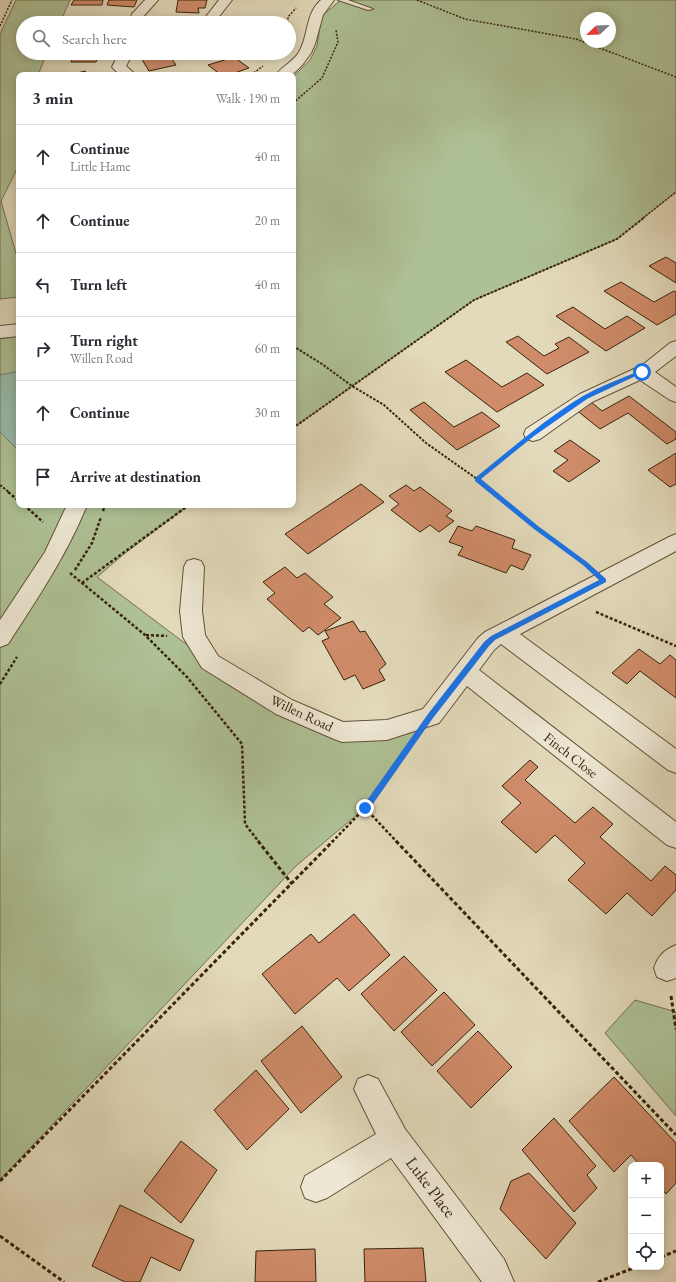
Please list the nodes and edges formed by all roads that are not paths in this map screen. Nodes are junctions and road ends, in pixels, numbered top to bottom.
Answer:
1 (152, 0) edge
2 (226, 0) edge
3 (328, 0) edge
4 (342, 0) edge
5 (370, 9) dead end
6 (137, 16) edge
7 (213, 16) edge
8 (122, 60) edge
9 (125, 72) edge
10 (287, 72) edge
11 (16, 330) edge
12 (0, 332) edge
13 (676, 347) edge
14 (642, 372) junction
15 (676, 396) edge
16 (532, 434) road end
17 (76, 508) edge
18 (676, 542) edge
19 (194, 566) dead end
20 (502, 633) junction
21 (0, 638) edge
22 (466, 672) junction
23 (676, 763) edge
24 (676, 838) edge
25 (368, 1089) dead end
26 (395, 1139) junction
27 (316, 1187) dead end
28 (498, 1282) edge

1 - 6 street
2 - 7 street
3 - 10 street
4 - 5 lane
8 - 9 street
11 - 12 street
13 - 14 street
14 - 15 street
14 - 16 street
17 - 21 street
18 - 20 street
19 - 22 street, Willen Road
20 - 22 street
20 - 23 street
22 - 24 street, Finch Close
25 - 26 street, Luke Place
26 - 27 street
26 - 28 street, Luke Place

